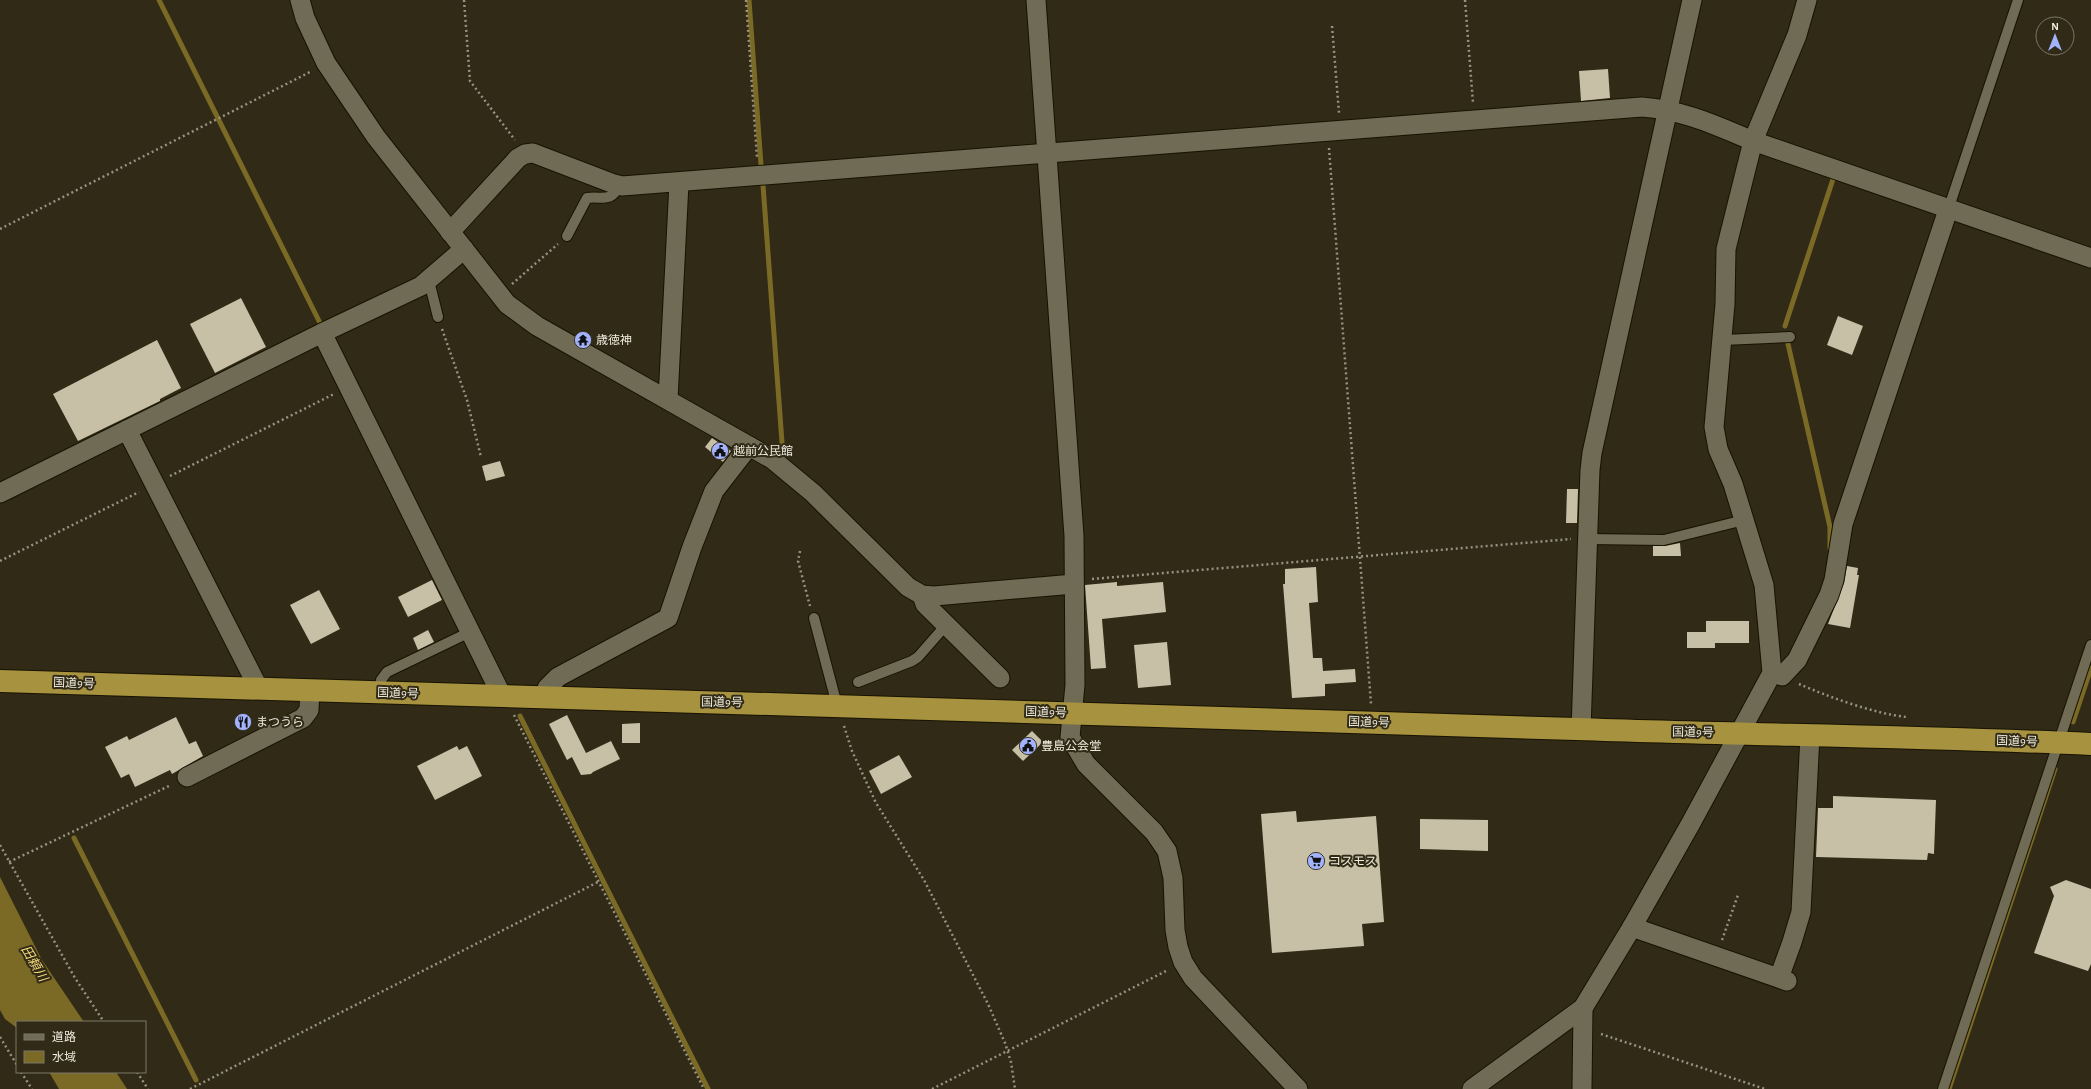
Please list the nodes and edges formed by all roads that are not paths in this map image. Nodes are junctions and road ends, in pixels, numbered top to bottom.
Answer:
1 (300, 0) edge
2 (1036, 0) edge
3 (1692, 0) edge
4 (1807, 0) edge
5 (2018, 0) edge
6 (1668, 109) junction
7 (1753, 141) junction
8 (1046, 154) junction
9 (679, 183) junction
10 (619, 186) junction
11 (1948, 210) junction
12 (450, 232) junction
13 (567, 236) road end
14 (464, 249) junction
15 (2091, 258) edge
16 (429, 282) junction
17 (438, 317) road end
18 (322, 333) junction
19 (1790, 336) dead end
20 (1723, 340) junction
21 (668, 400) junction
22 (126, 430) junction
23 (749, 446) junction
24 (0, 492) edge
25 (1744, 520) junction
26 (1587, 539) junction
27 (1074, 582) junction
28 (922, 595) junction
29 (814, 618) road end
30 (946, 625) junction
31 (470, 632) junction
32 (2091, 645) edge
33 (1777, 675) junction
34 (1000, 678) dead end
35 (0, 681) edge
36 (858, 682) dead end
37 (259, 689) junction
38 (310, 690) junction
39 (379, 692) junction
40 (502, 696) junction
41 (545, 698) junction
42 (838, 705) junction
43 (1071, 712) junction
44 (1581, 730) junction
45 (1739, 733) junction
46 (1810, 735) junction
47 (2058, 742) junction
48 (2091, 744) edge
49 (187, 778) road end
50 (1632, 927) junction
51 (1583, 1008) junction
52 (1298, 1089) edge
53 (1472, 1089) edge
54 (1582, 1089) edge
55 (1943, 1089) edge

1 - 12 street
2 - 8 street
3 - 6 street
4 - 7 street
5 - 11 lane
6 - 7 street
6 - 8 street
6 - 26 street
7 - 11 street
7 - 20 street
8 - 9 street
8 - 27 street
9 - 10 street
9 - 21 street
10 - 12 street
10 - 13 lane
11 - 15 street
11 - 33 street
12 - 14 street
14 - 16 street
14 - 21 street
16 - 17 lane
16 - 18 street
18 - 22 street
18 - 31 street
19 - 20 lane
20 - 25 street
21 - 23 street
22 - 24 street
22 - 37 street
23 - 28 street
23 - 41 street
25 - 26 lane
25 - 33 street
26 - 44 street
27 - 28 street
27 - 43 street
28 - 30 street
29 - 42 lane
30 - 34 street
30 - 36 lane
31 - 39 lane
31 - 40 street
32 - 47 lane
33 - 45 street
35 - 37 highway, 国道9号
37 - 38 highway, 国道9号
38 - 39 highway, 国道9号
38 - 49 street
39 - 40 highway, 国道9号
40 - 41 highway, 国道9号
41 - 42 highway, 国道9号
42 - 43 highway, 国道9号
43 - 44 highway, 国道9号
43 - 52 street
44 - 45 highway, 国道9号
45 - 46 highway, 国道9号
45 - 50 street
46 - 47 highway, 国道9号
46 - 50 street
47 - 48 highway, 国道9号
47 - 55 lane
50 - 51 street
51 - 53 street
51 - 54 street

